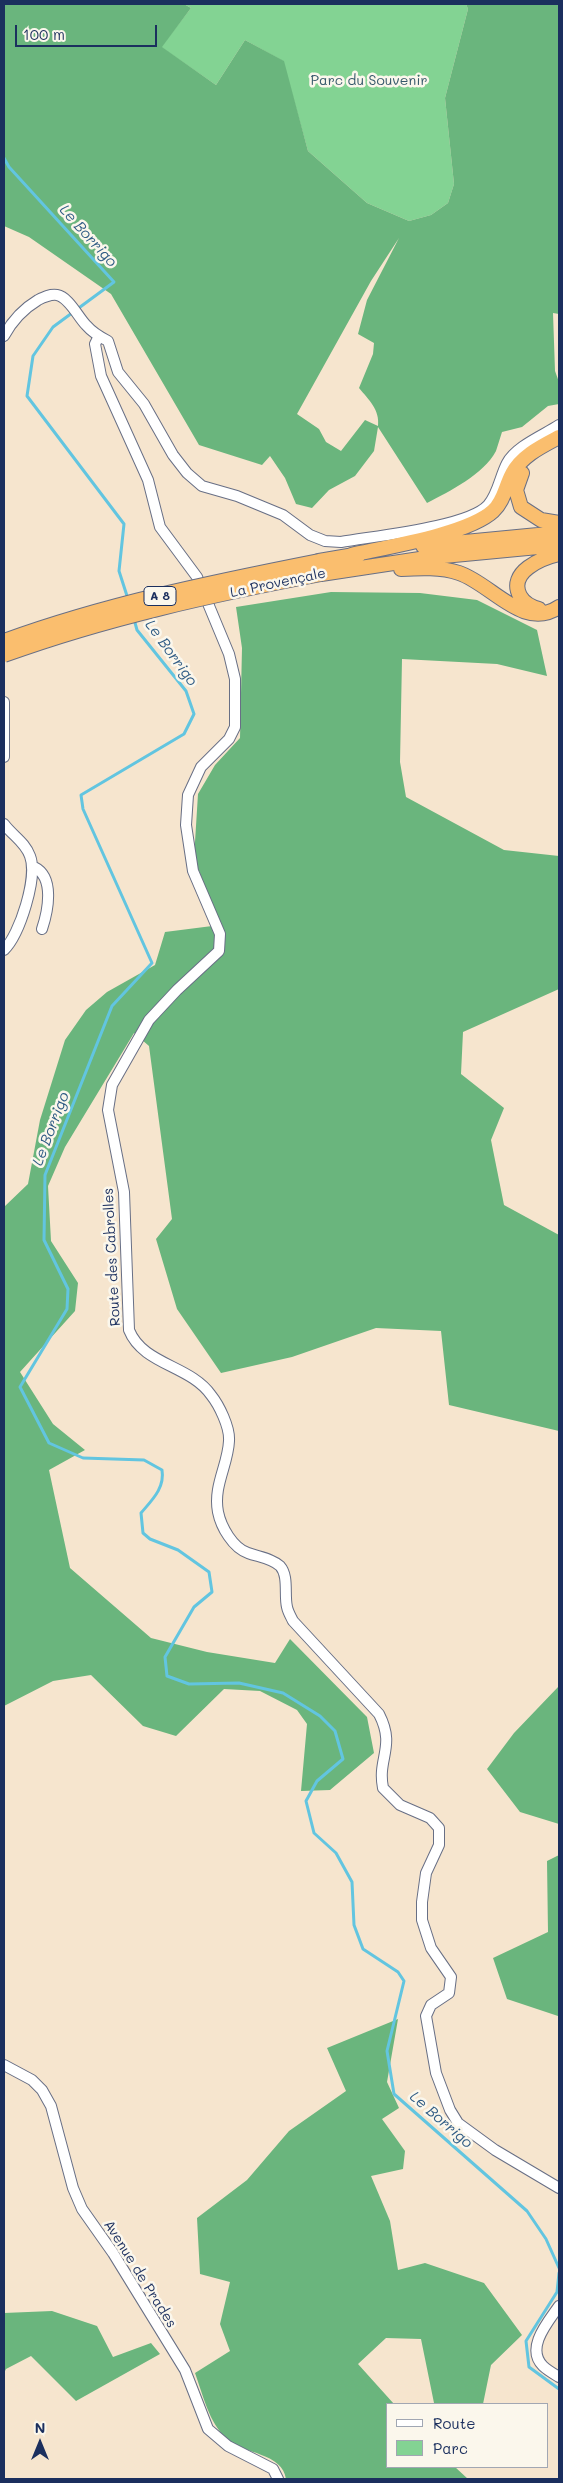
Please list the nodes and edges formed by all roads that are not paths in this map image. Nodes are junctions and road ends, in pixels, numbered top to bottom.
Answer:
1 (4, 336) edge
2 (98, 336) junction
3 (559, 425) edge
4 (559, 437) edge
5 (559, 446) edge
6 (559, 523) edge
7 (559, 532) edge
8 (559, 544) edge
9 (559, 554) edge
10 (351, 556) junction
11 (320, 568) junction
12 (345, 570) junction
13 (558, 607) edge
14 (4, 641) edge
15 (4, 655) edge
16 (4, 702) edge
17 (4, 757) edge
18 (4, 824) edge
19 (34, 867) junction
20 (42, 929) dead end
21 (4, 950) edge
22 (4, 2065) edge
23 (559, 2188) edge
24 (559, 2306) edge
25 (559, 2377) edge
26 (278, 2479) edge

1 - 2 street
2 - 3 street
2 - 23 street, Route des Cabrolles
4 - 10 highway
5 - 6 highway
7 - 10 highway, La Provençale / A 8
8 - 12 highway, La Provençale / A 8
9 - 13 highway
10 - 11 highway, La Provençale / A 8
11 - 12 highway, La Provençale / A 8
11 - 14 highway, La Provençale / A 8, bridge
11 - 15 highway, La Provençale / A 8, bridge
12 - 13 highway
16 - 17 street
18 - 19 street
19 - 20 street
19 - 21 street
22 - 26 street, Avenue de Prades
24 - 25 street

